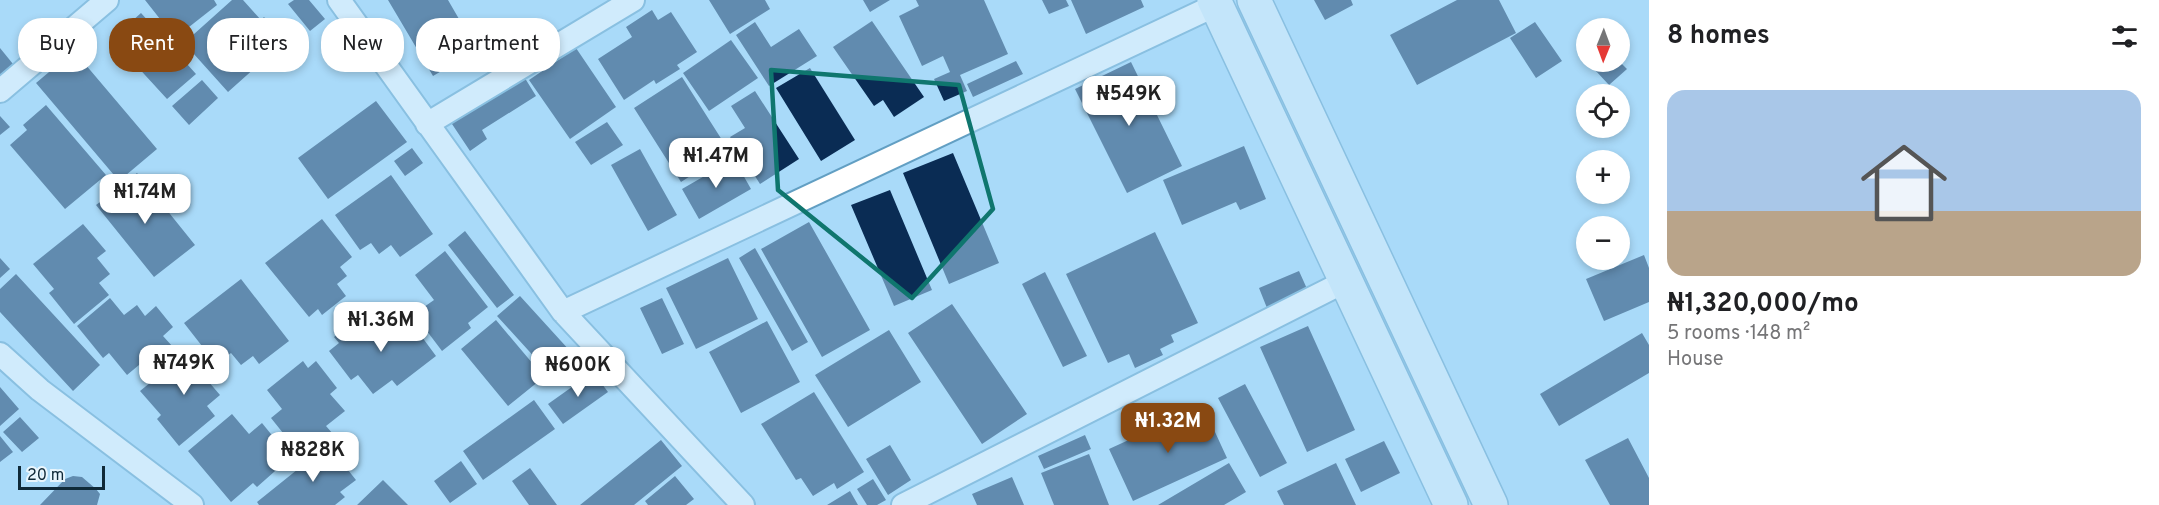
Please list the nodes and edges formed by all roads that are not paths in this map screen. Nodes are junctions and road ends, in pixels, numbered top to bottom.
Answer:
1 (107, 0) edge
2 (339, 0) edge
3 (633, 0) edge
4 (1254, 0) edge
5 (1215, 2) edge
6 (0, 91) edge
7 (427, 124) junction
8 (1346, 280) junction
9 (563, 312) junction
10 (0, 354) edge
11 (192, 505) edge
12 (743, 505) edge
13 (903, 505) edge
14 (1451, 505) edge
15 (1491, 505) edge

1 - 6 street
2 - 7 street
3 - 7 street
4 - 15 main road
5 - 8 main road
5 - 9 street
7 - 9 street
8 - 13 street
8 - 14 main road
9 - 12 street
10 - 11 street

